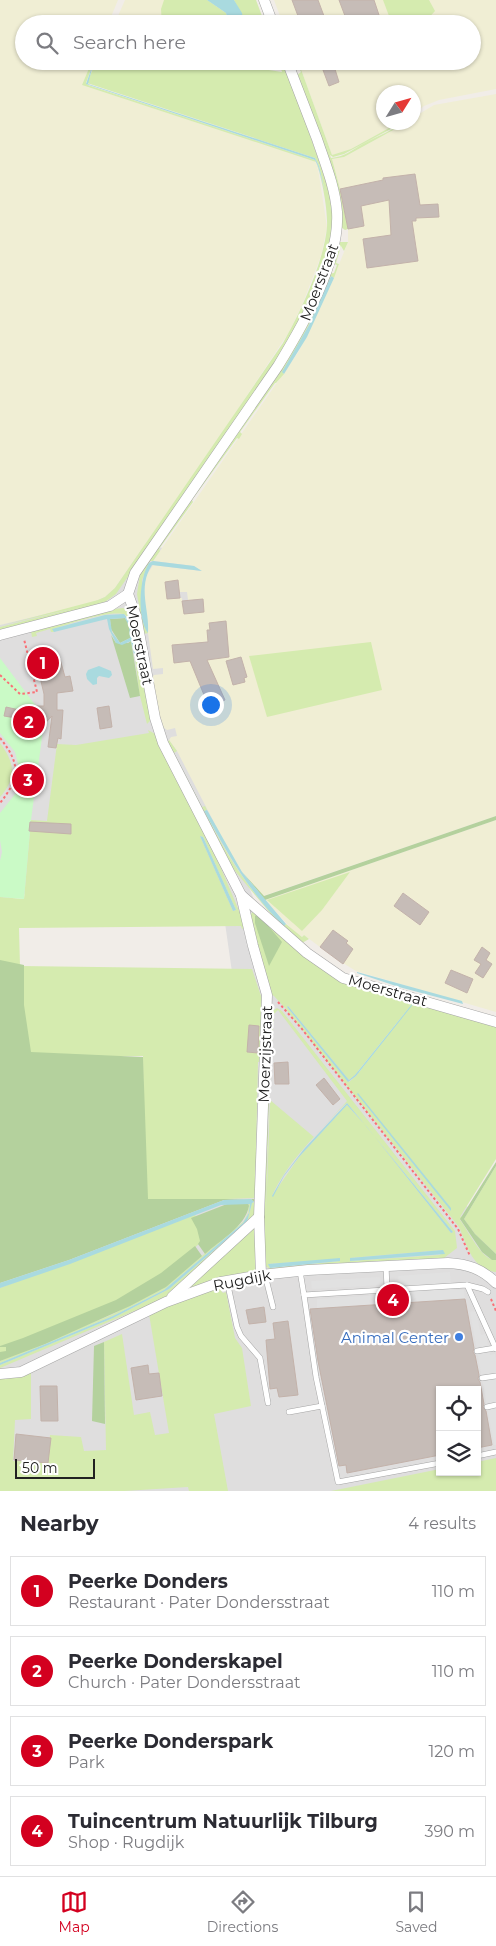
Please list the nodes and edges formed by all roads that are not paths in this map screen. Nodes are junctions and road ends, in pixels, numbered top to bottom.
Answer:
1 (264, 0) edge
2 (270, 15) edge
3 (290, 70) edge
4 (128, 594) junction
5 (0, 635) edge
6 (241, 895) junction
7 (496, 1022) edge
8 (259, 1217) junction
9 (386, 1265) junction
10 (300, 1270) junction
11 (263, 1275) junction
12 (227, 1281) junction
13 (496, 1282) edge
14 (467, 1285) junction
15 (387, 1289) junction
16 (488, 1292) road end
17 (304, 1295) junction
18 (166, 1302) junction
19 (273, 1307) dead end
20 (496, 1348) edge
21 (477, 1351) dead end
22 (0, 1374) edge
23 (496, 1376) edge
24 (482, 1378) dead end
25 (268, 1403) dead end
26 (496, 1405) edge
27 (322, 1406) junction
28 (487, 1407) dead end
29 (289, 1412) dead end
30 (496, 1452) edge
31 (481, 1455) edge
32 (436, 1464) edge

1 - 2 street
3 - 4 street, Moerstraat
4 - 5 street
4 - 6 street, Moerstraat
6 - 7 street, Moerstraat
6 - 8 street, Moerzijstraat
8 - 11 street, Moerzijstraat
8 - 18 street
9 - 10 street, Rugdijk
9 - 13 street, Rugdijk
9 - 15 lane
10 - 11 street, Rugdijk
10 - 17 lane
11 - 12 street, Rugdijk
11 - 19 lane
12 - 18 street, Rugdijk
12 - 25 lane
14 - 15 lane
14 - 16 lane
14 - 20 lane
15 - 17 lane
17 - 27 lane
18 - 22 street, Rugdijk
20 - 21 lane
23 - 24 lane
26 - 28 lane
27 - 29 lane
27 - 32 lane
30 - 31 lane

